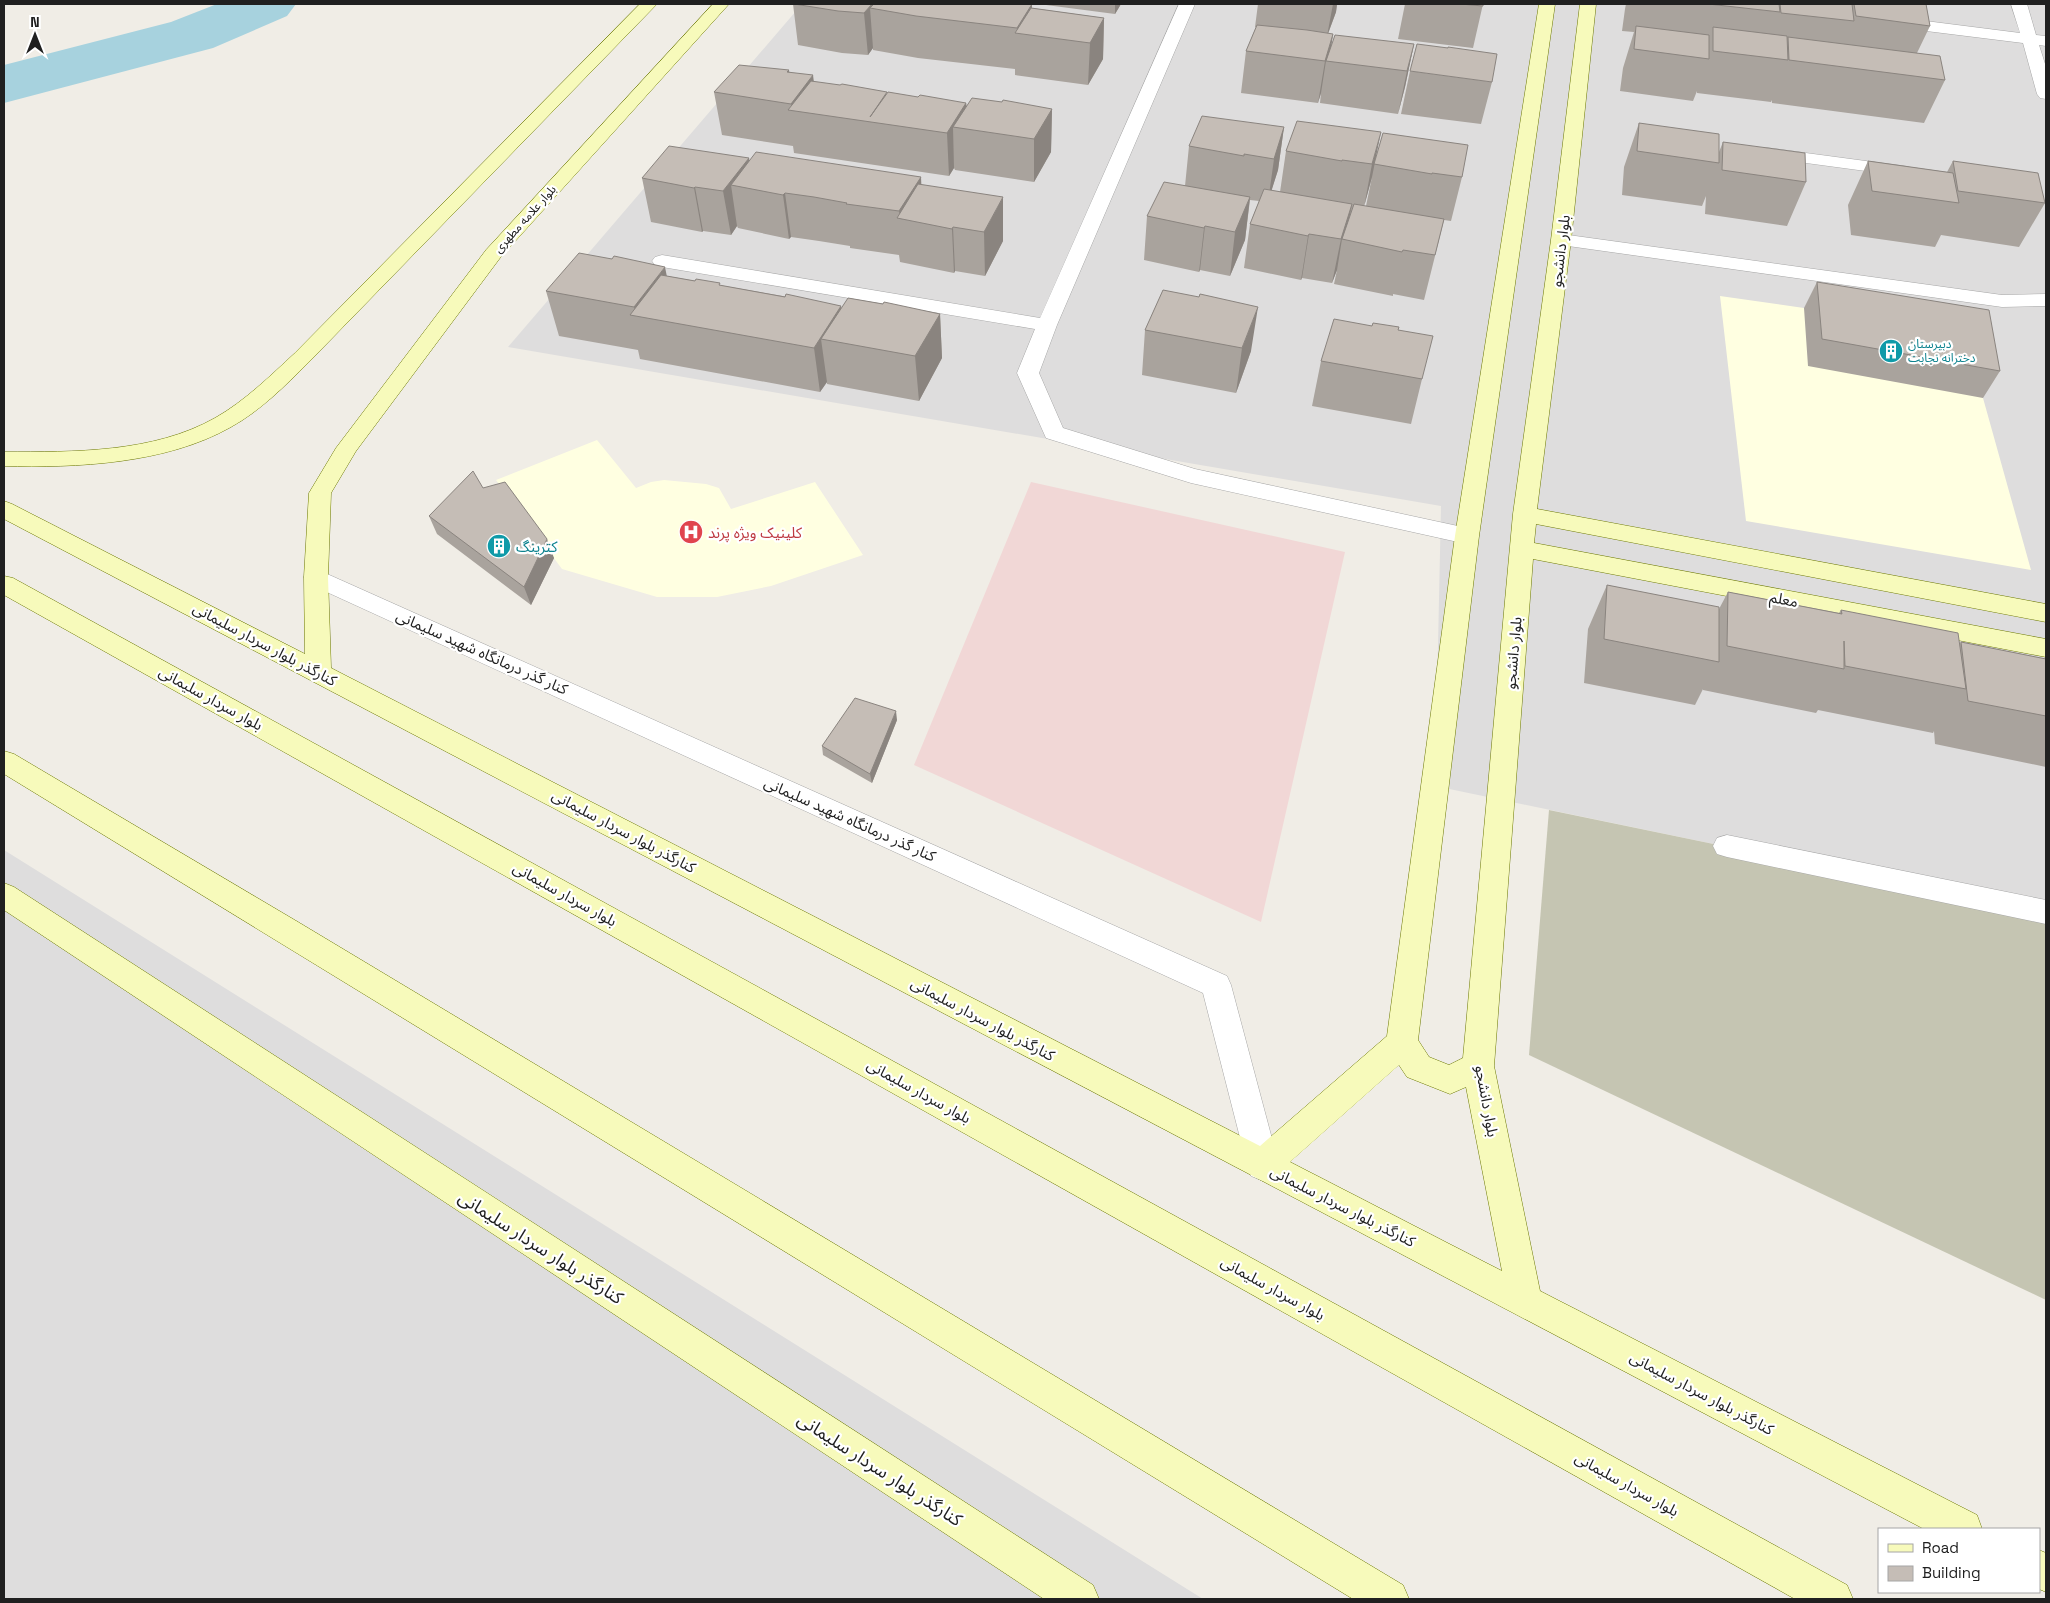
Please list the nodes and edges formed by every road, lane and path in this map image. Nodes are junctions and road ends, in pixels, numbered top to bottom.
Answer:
1 (649, 4) edge
2 (721, 4) edge
3 (1186, 4) edge
4 (1547, 4) edge
5 (1588, 4) edge
6 (2019, 4) edge
7 (1874, 20) edge
8 (2030, 39) junction
9 (2046, 41) edge
10 (2046, 94) edge
11 (1748, 151) edge
12 (1921, 173) edge
13 (1562, 240) junction
14 (662, 261) dead end
15 (2046, 300) edge
16 (1047, 325) junction
17 (4, 459) edge
18 (4, 509) edge
19 (1525, 514) junction
20 (1467, 536) junction
21 (1522, 549) junction
22 (316, 576) junction
23 (4, 584) edge
24 (2046, 613) edge
25 (2046, 648) edge
26 (318, 672) junction
27 (4, 761) edge
28 (1727, 846) dead end
29 (4, 896) edge
30 (2046, 912) edge
31 (1402, 1043) junction
32 (1478, 1066) junction
33 (1263, 1164) junction
34 (1525, 1301) junction
35 (1961, 1528) edge
36 (1079, 1599) edge
37 (1389, 1599) edge
38 (1833, 1599) edge

1 - 17 street
2 - 22 street, بلوار علامه مطهری
3 - 16 street
4 - 20 street
5 - 13 street, بلوار دانشجو
6 - 8 street
7 - 8 street
8 - 9 street
8 - 10 street
11 - 12 street
13 - 15 street
13 - 19 street, بلوار دانشجو
14 - 16 street
16 - 20 street
18 - 26 street, کنارگذر بلوار سردار سلیمانی
19 - 21 street, بلوار دانشجو
19 - 24 street
20 - 31 street
21 - 25 street, معلم
21 - 32 street, بلوار دانشجو
22 - 26 street, بلوار علامه مطهری
22 - 33 street, کنار گذر درمانگاه شهید سلیمانی
23 - 38 street, بلوار سردار سلیمانی
26 - 33 street, کنارگذر بلوار سردار سلیمانی
27 - 37 street
28 - 30 street
29 - 36 street, کنارگذر بلوار سردار سلیمانی
31 - 32 street
31 - 33 street
32 - 34 street, بلوار دانشجو
33 - 34 street, کنارگذر بلوار سردار سلیمانی
34 - 35 street, کنارگذر بلوار سردار سلیمانی

